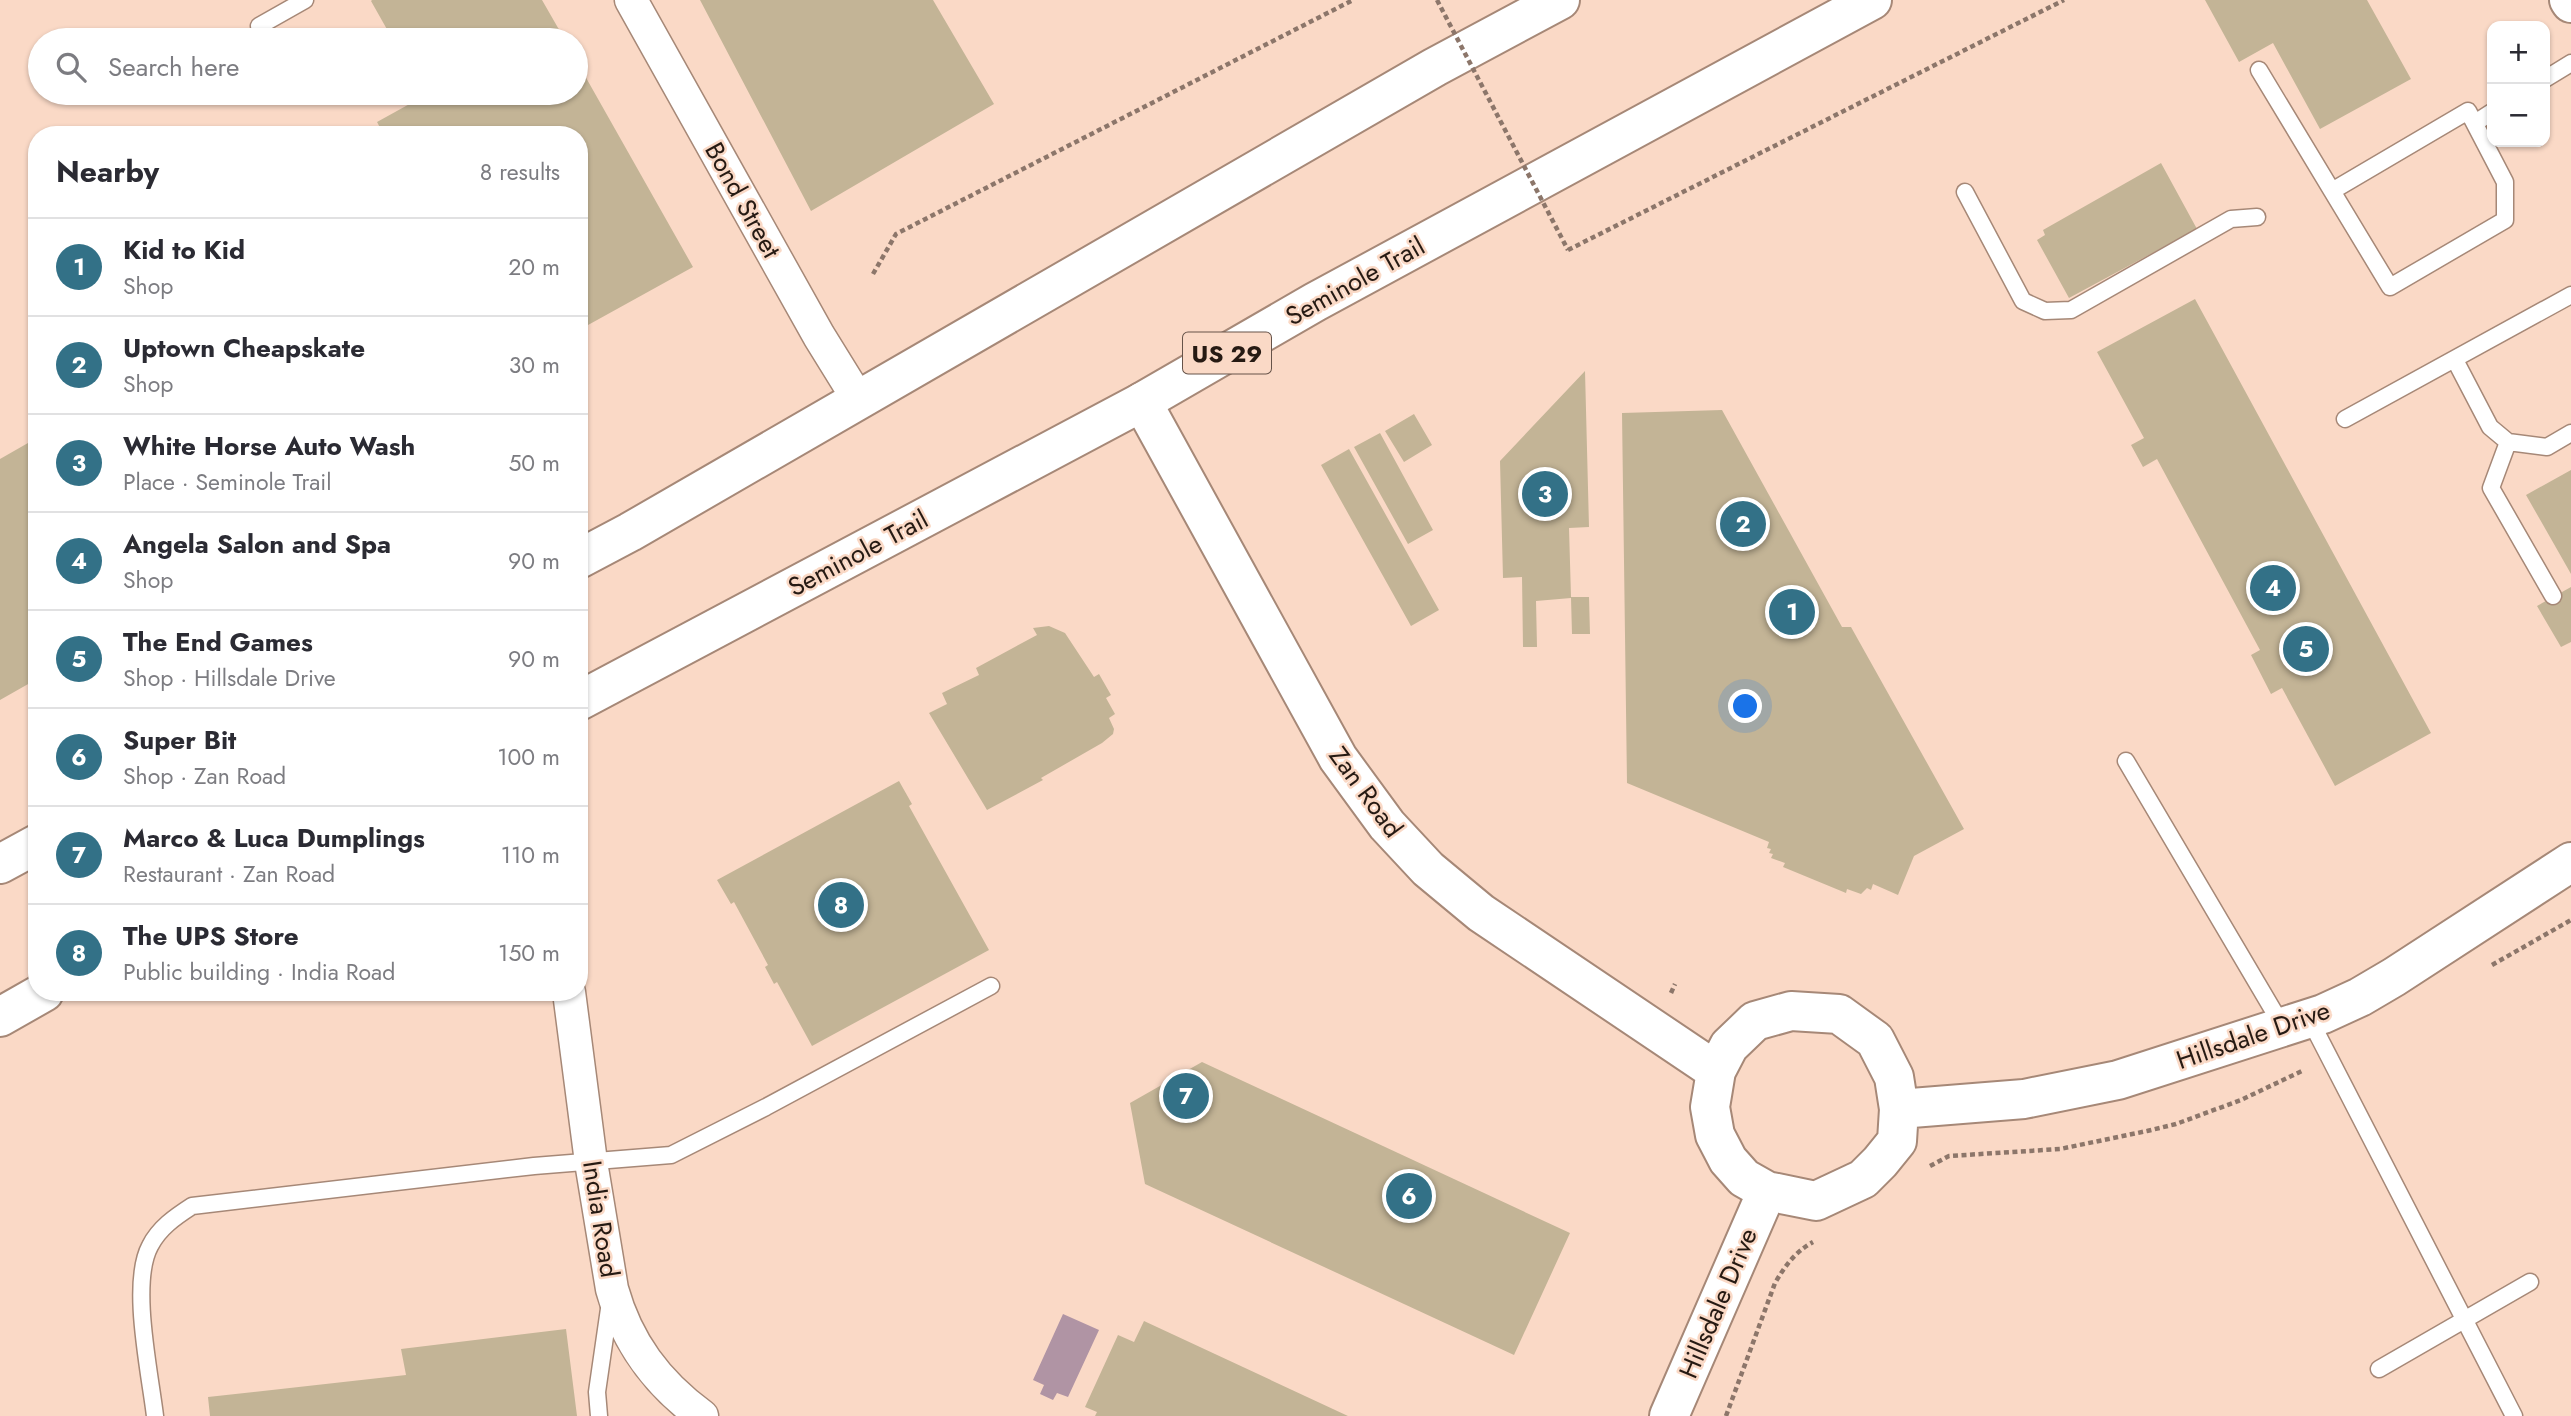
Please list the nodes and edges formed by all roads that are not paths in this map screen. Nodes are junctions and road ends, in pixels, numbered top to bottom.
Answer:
1 (305, 0) edge
2 (631, 0) edge
3 (1560, 0) edge
4 (1872, 0) edge
5 (259, 26) dead end
6 (2571, 63) edge
7 (2259, 70) dead end
8 (2550, 76) edge
9 (2487, 116) edge
10 (2475, 123) junction
11 (2332, 191) junction
12 (1965, 192) dead end
13 (2257, 218) dead end
14 (2571, 295) edge
15 (2455, 360) junction
16 (858, 399) junction
17 (1142, 402) junction
18 (2345, 419) dead end
19 (2571, 433) edge
20 (2508, 443) junction
21 (588, 554) edge
22 (2553, 596) dead end
23 (588, 696) edge
24 (2126, 761) dead end
25 (28, 849) edge
26 (2571, 863) edge
27 (0, 864) edge
28 (991, 986) dead end
29 (28, 1001) edge
30 (570, 1001) edge
31 (0, 1017) edge
32 (2296, 1022) junction
33 (1716, 1070) junction
34 (1899, 1109) junction
35 (591, 1162) junction
36 (1767, 1191) junction
37 (2530, 1282) dead end
38 (612, 1289) junction
39 (2465, 1319) junction
40 (2379, 1369) dead end
41 (155, 1416) edge
42 (599, 1416) edge
43 (702, 1416) edge
44 (1670, 1416) edge
45 (2514, 1416) edge

1 - 5 lane
2 - 16 street, Bond Street
3 - 16 main road
4 - 17 main road, Seminole Trail / US 29
6 - 8 lane
7 - 11 lane
9 - 10 lane
10 - 11 lane
10 - 11 lane
12 - 13 lane
14 - 15 lane
15 - 18 lane
15 - 20 lane
16 - 21 main road
17 - 23 main road, Seminole Trail / US 29
17 - 33 main road, Zan Road
19 - 20 lane
20 - 22 lane
24 - 32 lane
25 - 27 main road
26 - 32 main road, Hillsdale Drive
28 - 35 lane
29 - 31 main road
30 - 35 street, India Road
32 - 34 main road, Hillsdale Drive
32 - 39 lane
33 - 34 main road
33 - 36 main road
34 - 36 main road
35 - 38 street, India Road
35 - 41 lane
36 - 44 main road, Hillsdale Drive
37 - 39 lane
38 - 42 lane
38 - 43 street, India Road
39 - 40 lane
39 - 45 lane

